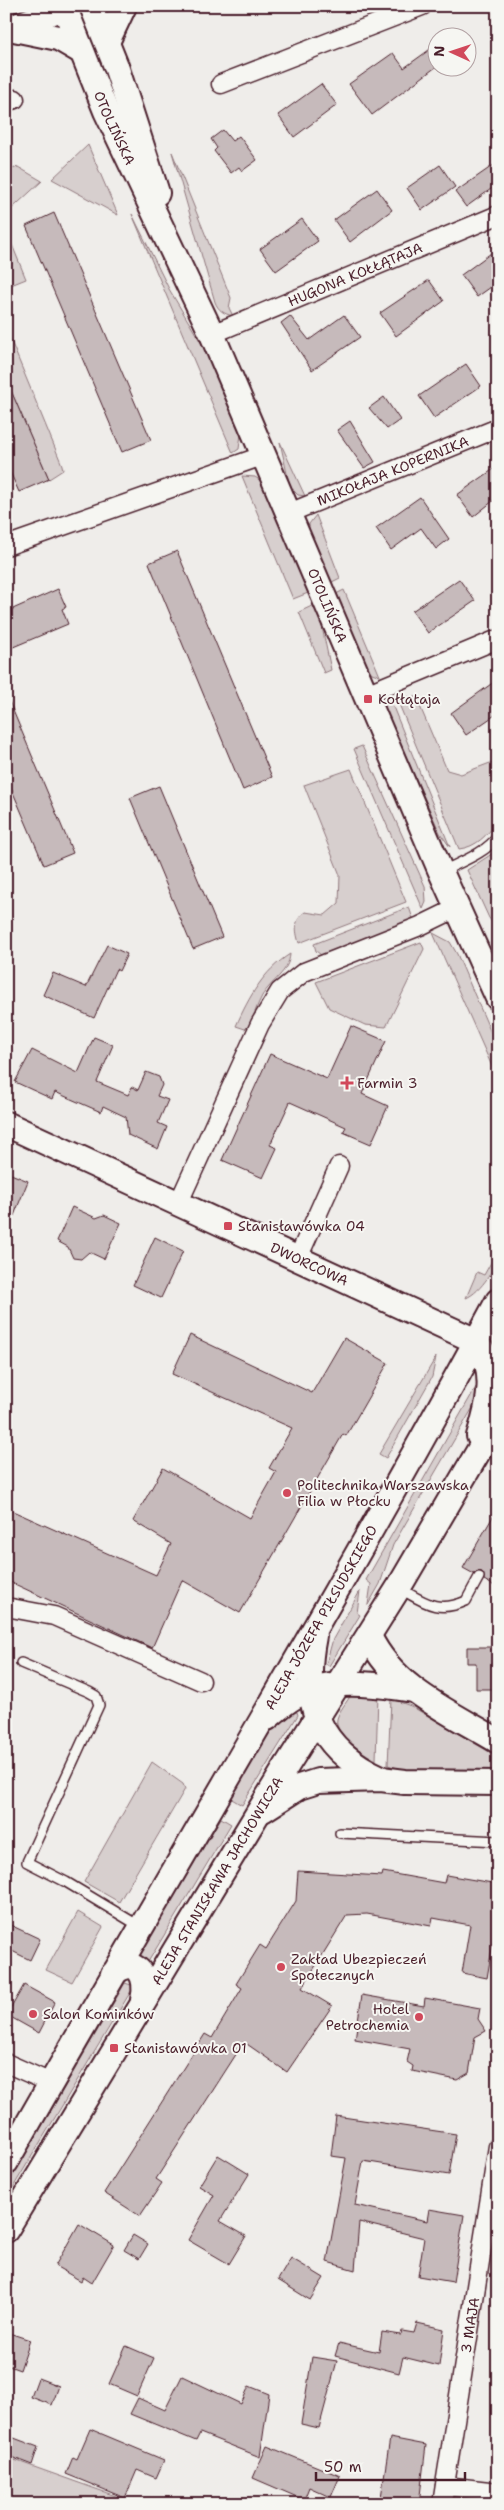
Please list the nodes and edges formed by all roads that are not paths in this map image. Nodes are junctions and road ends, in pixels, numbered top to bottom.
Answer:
1 (92, 6) edge
2 (124, 6) edge
3 (422, 6) edge
4 (66, 7) edge
5 (8, 29) edge
6 (107, 42) junction
7 (82, 52) junction
8 (222, 84) dead end
9 (498, 215) edge
10 (173, 248) junction
11 (212, 334) junction
12 (498, 428) edge
13 (264, 455) junction
14 (289, 513) junction
15 (6, 546) edge
16 (498, 638) edge
17 (366, 694) junction
18 (498, 836) edge
19 (440, 872) junction
20 (457, 908) junction
21 (483, 962) junction
22 (498, 981) edge
23 (498, 998) edge
24 (6, 1124) edge
25 (339, 1166) dead end
26 (178, 1202) junction
27 (298, 1258) junction
28 (498, 1301) edge
29 (476, 1341) junction
30 (498, 1418) edge
31 (469, 1468) junction
32 (479, 1578) dead end
33 (399, 1588) junction
34 (6, 1607) edge
35 (316, 1624) junction
36 (369, 1636) junction
37 (21, 1662) dead end
38 (201, 1681) dead end
39 (337, 1686) junction
40 (309, 1690) junction
41 (413, 1690) junction
42 (316, 1717) junction
43 (260, 1723) junction
44 (498, 1741) edge
45 (381, 1779) junction
46 (498, 1783) edge
47 (255, 1820) junction
48 (340, 1834) dead end
49 (498, 1841) edge
50 (141, 1927) junction
51 (113, 1974) junction
52 (143, 2000) junction
53 (6, 2063) edge
54 (51, 2083) junction
55 (498, 2146) edge
56 (6, 2162) edge
57 (493, 2212) edge
58 (6, 2230) edge
59 (445, 2486) junction
60 (498, 2492) edge
61 (442, 2504) edge

1 - 6 main road, OTOLIŃSKA
2 - 6 main road
3 - 8 street
4 - 5 main road
4 - 7 main road, OTOLIŃSKA
5 - 7 main road
6 - 10 main road, OTOLIŃSKA
7 - 10 main road, OTOLIŃSKA
9 - 11 street, HUGONA KOŁŁĄTAJA
10 - 11 main road, OTOLIŃSKA
11 - 13 main road, OTOLIŃSKA
12 - 14 street, MIKOŁAJA KOPERNIKA
13 - 14 main road, OTOLIŃSKA
13 - 15 street
14 - 17 main road, OTOLIŃSKA
16 - 17 street
17 - 19 main road, OTOLIŃSKA
18 - 19 lane
19 - 20 main road, OTOLIŃSKA
20 - 21 main road, OTOLIŃSKA
20 - 26 street
21 - 22 main road, OTOLIŃSKA
21 - 23 main road, OTOLIŃSKA
24 - 26 main road, DWORCOWA
25 - 27 street
26 - 27 main road, DWORCOWA
27 - 29 main road, DWORCOWA
28 - 29 main road, ALEJA JÓZEFA PIŁSUDSKIEGO
29 - 31 main road
29 - 35 main road, ALEJA JÓZEFA PIŁSUDSKIEGO
30 - 31 main road
31 - 33 main road
32 - 33 lane
33 - 36 main road
34 - 38 street
35 - 40 main road
35 - 43 main road, ALEJA JÓZEFA PIŁSUDSKIEGO
36 - 39 main road, ALEJA STANISŁAWA JACHOWICZA
36 - 41 main road
37 - 50 lane
39 - 40 main road
39 - 41 main road
39 - 42 main road, ALEJA STANISŁAWA JACHOWICZA
40 - 42 main road
40 - 43 main road
41 - 44 main road
42 - 45 main road
42 - 47 main road, ALEJA STANISŁAWA JACHOWICZA
43 - 50 main road
45 - 46 main road
45 - 47 main road
47 - 52 main road, ALEJA STANISŁAWA JACHOWICZA
48 - 49 lane
50 - 51 main road
51 - 52 main road
51 - 54 main road
52 - 58 main road, ALEJA STANISŁAWA JACHOWICZA
53 - 54 street
54 - 56 main road
55 - 57 street, 3 MAJA
57 - 59 street, 3 MAJA
59 - 60 street
59 - 61 street, 3 MAJA

